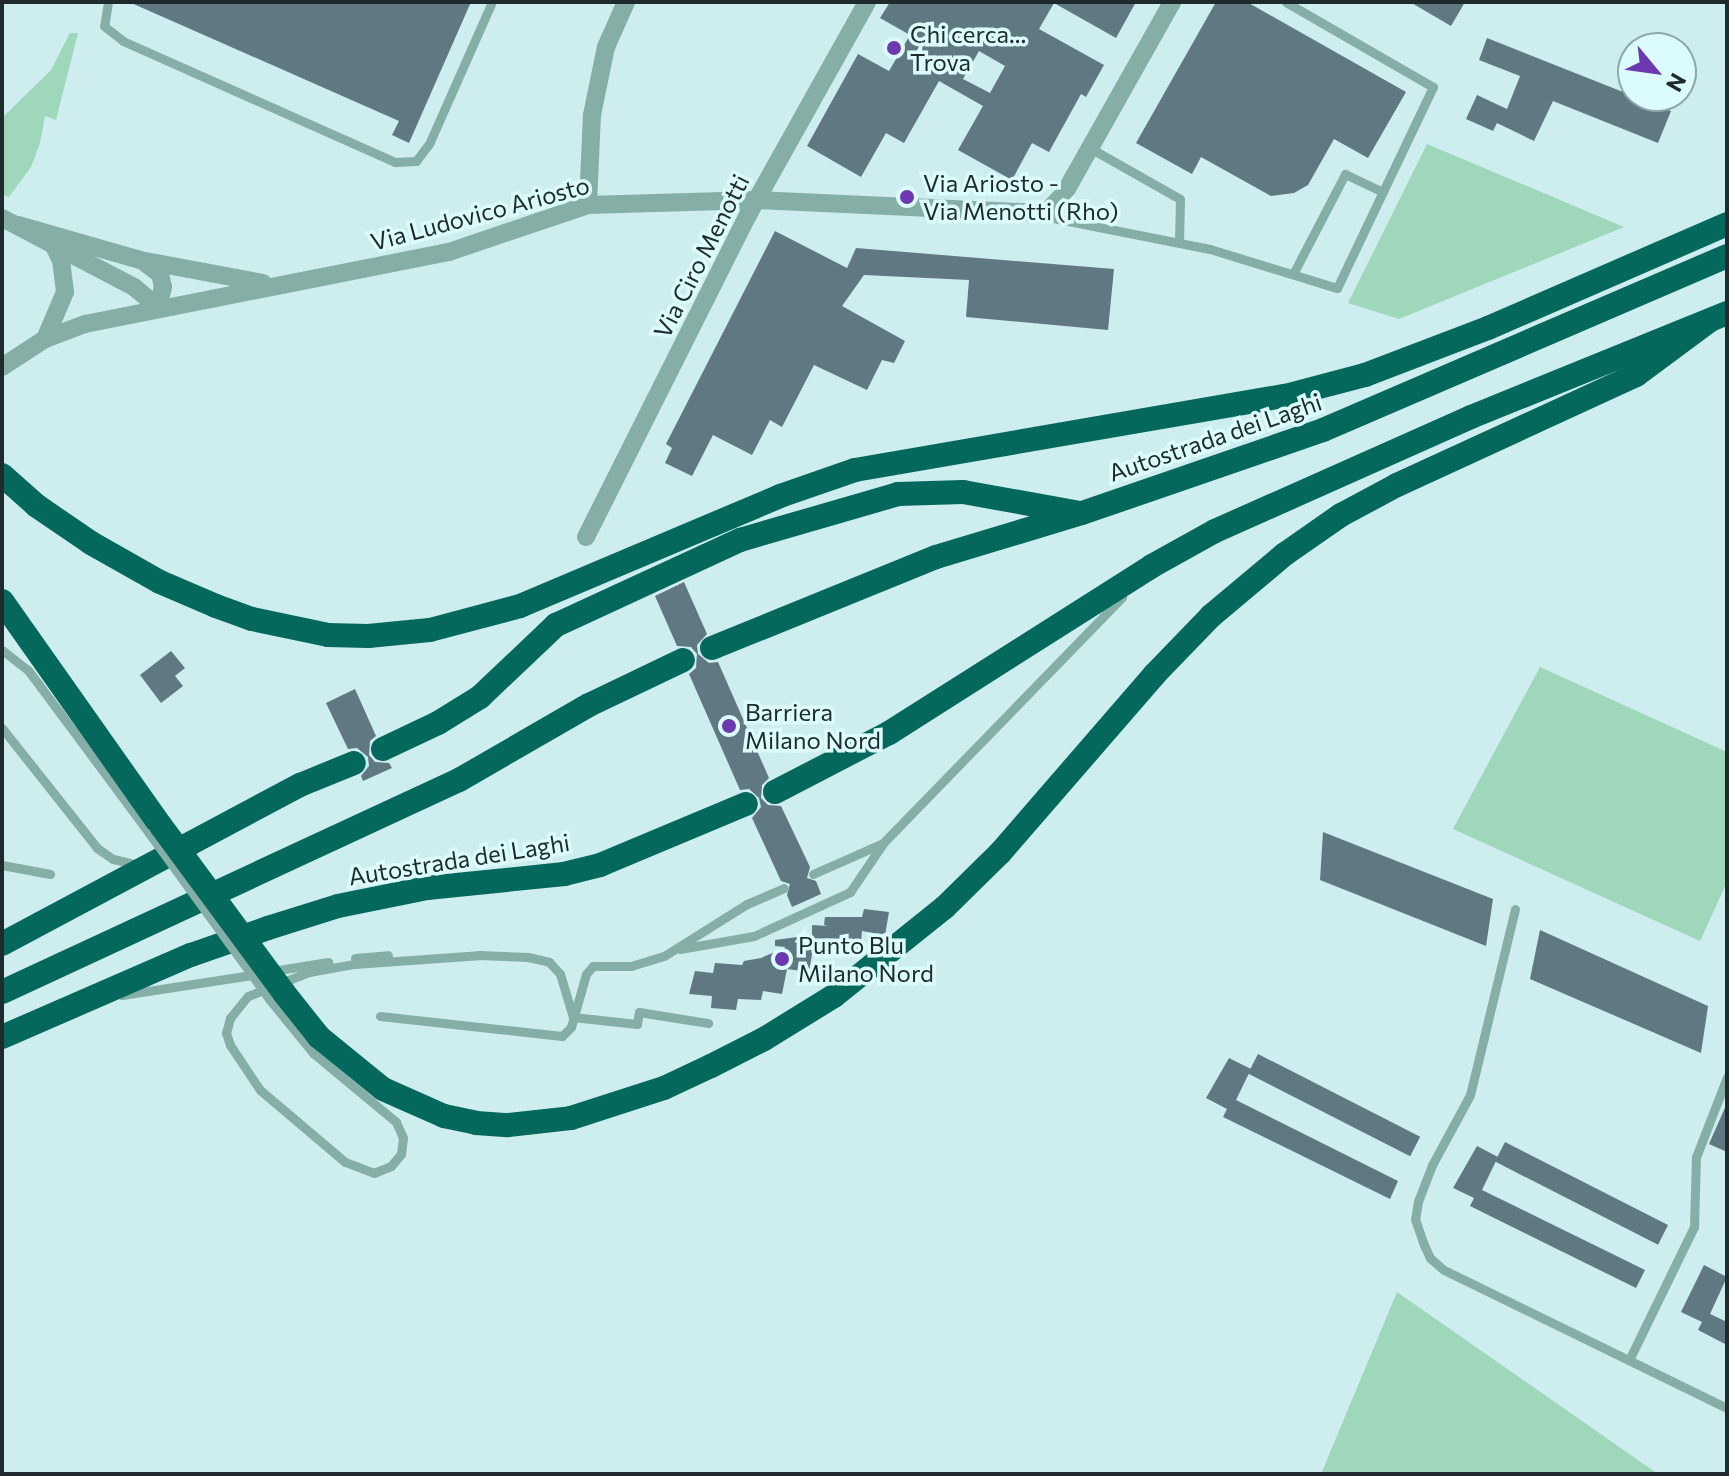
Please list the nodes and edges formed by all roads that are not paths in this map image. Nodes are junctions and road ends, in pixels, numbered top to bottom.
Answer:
1 (108, 2) edge
2 (492, 2) edge
3 (867, 2) edge
4 (1172, 2) edge
5 (1286, 2) edge
6 (621, 4) edge
7 (1090, 148) junction
8 (1383, 192) junction
9 (756, 200) junction
10 (588, 205) junction
11 (1036, 214) junction
12 (10, 221) edge
13 (1727, 224) edge
14 (1179, 242) junction
15 (54, 246) junction
16 (1727, 256) edge
17 (140, 260) junction
18 (1293, 274) junction
19 (282, 287) junction
20 (158, 307) junction
21 (1718, 317) edge
22 (45, 339) junction
23 (2, 367) edge
24 (2, 475) edge
25 (1082, 513) junction
26 (586, 537) dead end
27 (1152, 566) junction
28 (2, 601) edge
29 (712, 648) dead end
30 (2, 650) edge
31 (683, 660) dead end
32 (2, 728) edge
33 (383, 749) dead end
34 (354, 763) dead end
35 (775, 792) dead end
36 (746, 804) dead end
37 (155, 829) junction
38 (883, 843) junction
39 (2, 865) edge
40 (151, 866) junction
41 (50, 874) dead end
42 (813, 874) dead end
43 (784, 888) dead end
44 (1515, 909) dead end
45 (2, 944) edge
46 (677, 950) junction
47 (482, 955) junction
48 (2, 992) edge
49 (277, 996) junction
50 (85, 1001) junction
51 (380, 1016) dead end
52 (573, 1017) junction
53 (708, 1023) dead end
54 (2, 1037) edge
55 (1727, 1077) edge
56 (1629, 1360) junction
57 (1727, 1408) edge

1 - 2 lane
3 - 9 street, Via Ciro Menotti
4 - 7 street
5 - 8 lane
6 - 10 street
7 - 11 street
7 - 14 lane
8 - 18 lane
8 - 18 lane
9 - 10 street, Via Ludovico Ariosto
9 - 11 street, Via Ludovico Ariosto
9 - 26 street, Via Ciro Menotti
10 - 19 street, Via Ludovico Ariosto
11 - 14 lane
12 - 15 street
12 - 17 street
13 - 24 highway
14 - 18 lane
15 - 20 street
15 - 22 street
16 - 25 highway, Autostrada dei Laghi
17 - 19 street
17 - 20 street
19 - 20 street, Via Ludovico Ariosto
20 - 22 street, Via Ludovico Ariosto
21 - 27 highway
21 - 49 highway
22 - 23 street, Via Ludovico Ariosto
25 - 29 highway, Autostrada dei Laghi
25 - 33 highway
27 - 35 highway
27 - 38 lane
28 - 37 highway
30 - 37 lane
31 - 48 highway, Autostrada dei Laghi
32 - 40 lane
34 - 40 highway
36 - 50 highway, Autostrada dei Laghi
37 - 49 highway, bridge
38 - 42 lane
38 - 46 lane
39 - 41 lane
40 - 45 highway
43 - 46 lane
44 - 56 lane
46 - 52 lane
47 - 49 lane
47 - 50 lane
47 - 52 lane
50 - 54 highway, Autostrada dei Laghi
51 - 52 lane
52 - 53 lane
55 - 56 lane
56 - 57 lane

